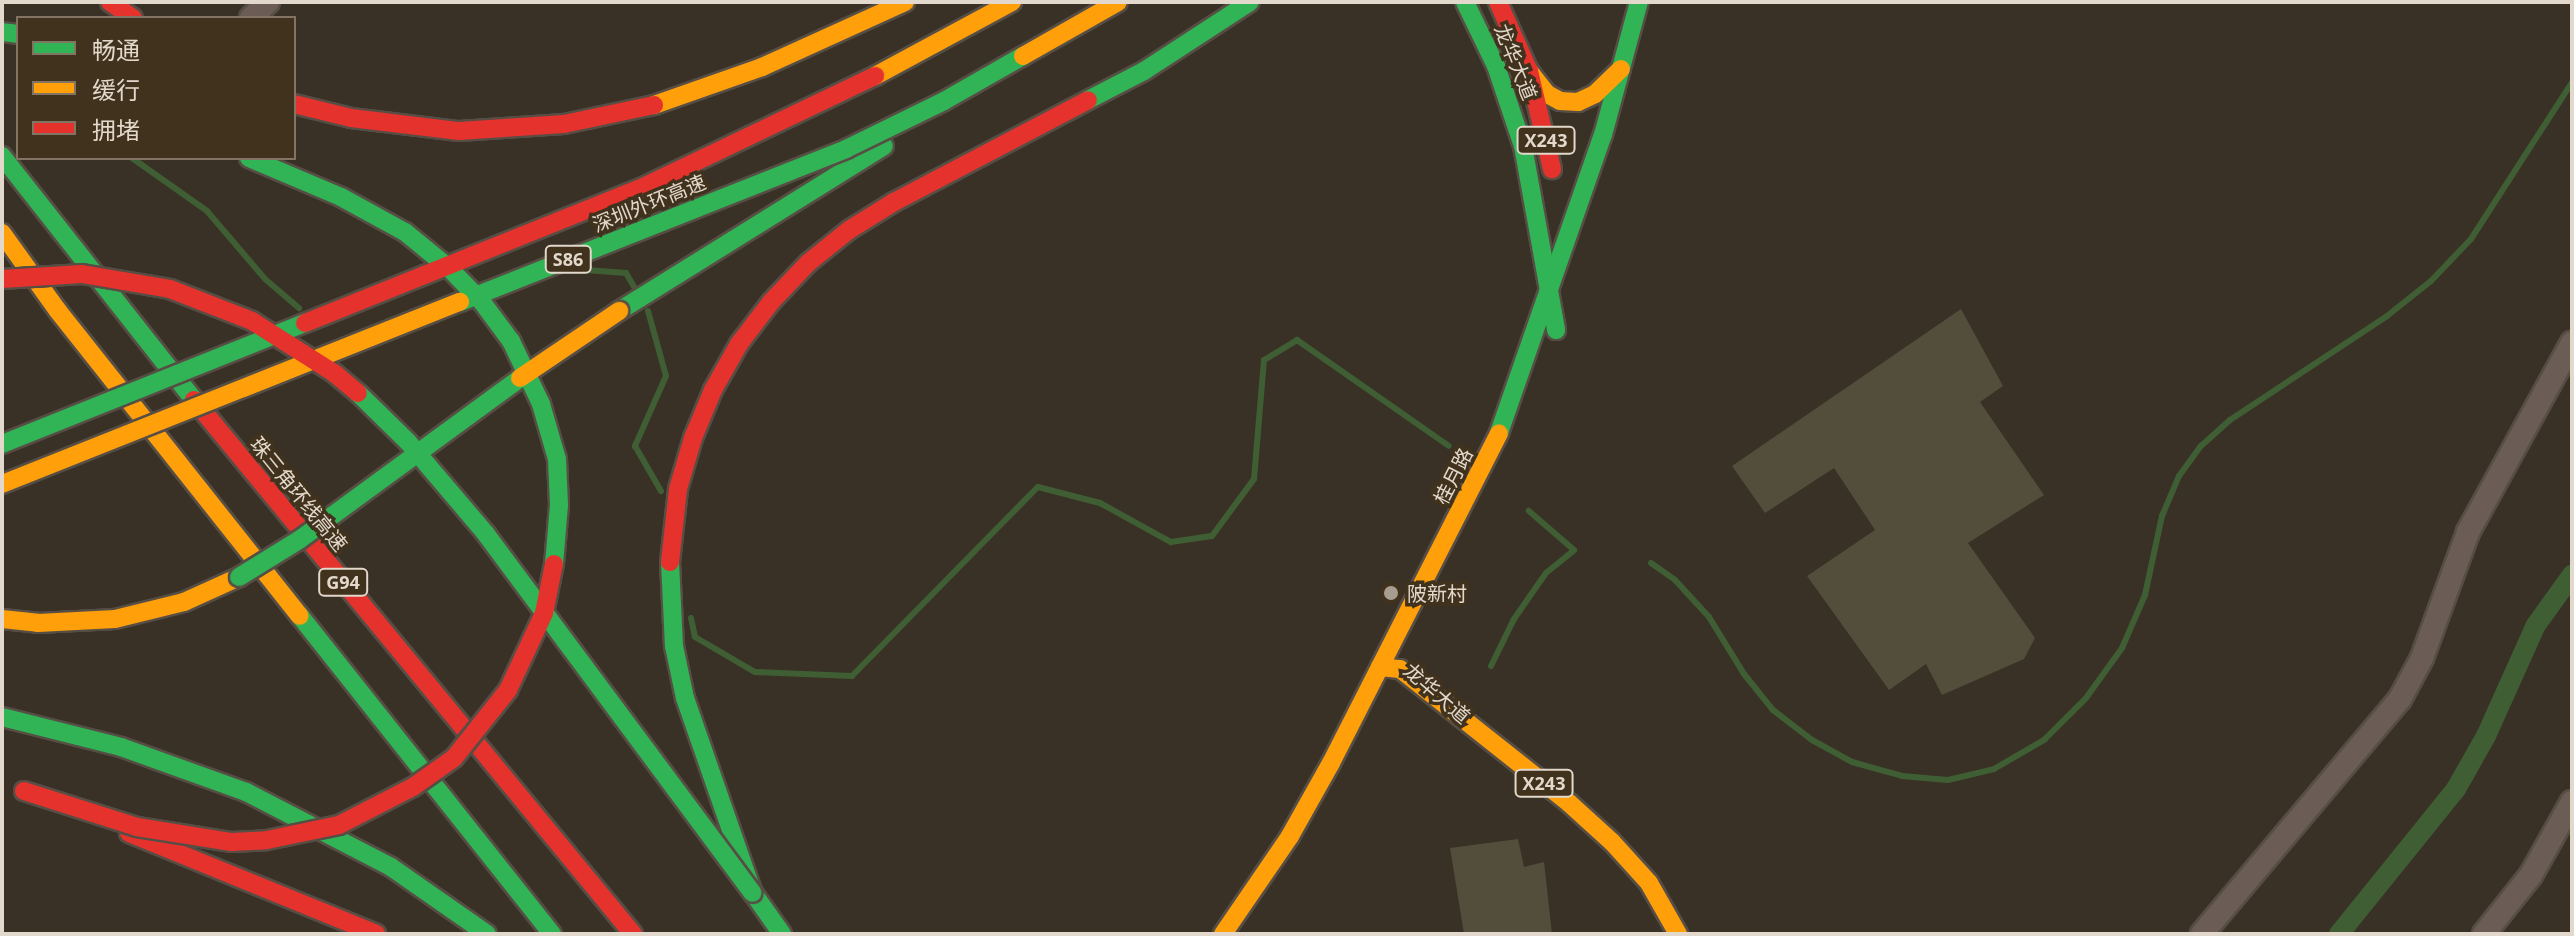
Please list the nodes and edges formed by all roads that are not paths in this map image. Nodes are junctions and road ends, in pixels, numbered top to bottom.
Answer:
1 (110, 2) edge
2 (268, 2) edge
3 (905, 2) edge
4 (1012, 2) edge
5 (1118, 2) edge
6 (1250, 2) edge
7 (1465, 2) edge
8 (1498, 2) edge
9 (1639, 2) edge
10 (130, 16) edge
11 (253, 16) edge
12 (1060, 38) junction
13 (1621, 69) junction
14 (1529, 71) junction
15 (296, 104) edge
16 (2, 156) edge
17 (254, 160) edge
18 (2, 233) edge
19 (1565, 245) junction
20 (2, 279) edge
21 (1550, 290) junction
22 (2572, 343) edge
23 (1531, 400) dead end
24 (1515, 443) dead end
25 (2, 444) edge
26 (2, 484) edge
27 (2, 619) edge
28 (1410, 651) dead end
29 (1380, 667) junction
30 (1400, 669) junction
31 (2, 717) edge
32 (2, 784) edge
33 (24, 791) junction
34 (2572, 802) edge
35 (753, 893) junction
36 (376, 934) edge
37 (487, 934) edge
38 (552, 934) edge
39 (633, 934) edge
40 (782, 934) edge
41 (1223, 934) edge
42 (1678, 934) edge
43 (2202, 934) edge
44 (2484, 934) edge

1 - 10 main road
2 - 11 street
3 - 15 main road
4 - 25 main road, 深圳外环高速 / S86, bridge
5 - 12 main road, 深圳外环高速 / S86, bridge
6 - 35 main road, bridge
7 - 21 main road, 龙华大道 / X243
8 - 14 main road, 龙华大道 / X243
9 - 13 main road, 桂月路
12 - 26 main road, 深圳外环高速 / S86, bridge
12 - 27 main road, bridge
13 - 14 main road
13 - 19 main road, 桂月路
14 - 19 main road, 龙华大道 / X243
16 - 39 main road, 珠三角环线高速 / G94
17 - 33 main road, bridge
18 - 38 main road, G94
19 - 21 main road, 桂月路
19 - 21 main road, 龙华大道 / X243
20 - 35 main road, bridge
21 - 29 main road, 桂月路
22 - 43 street
23 - 24 main road
28 - 30 main road
29 - 30 main road, 龙华大道
29 - 30 main road, 龙华大道
29 - 41 main road, 桂月路
30 - 42 main road, 龙华大道 / X243
31 - 37 main road
32 - 33 main road
33 - 36 main road, bridge
34 - 44 street
35 - 40 main road

